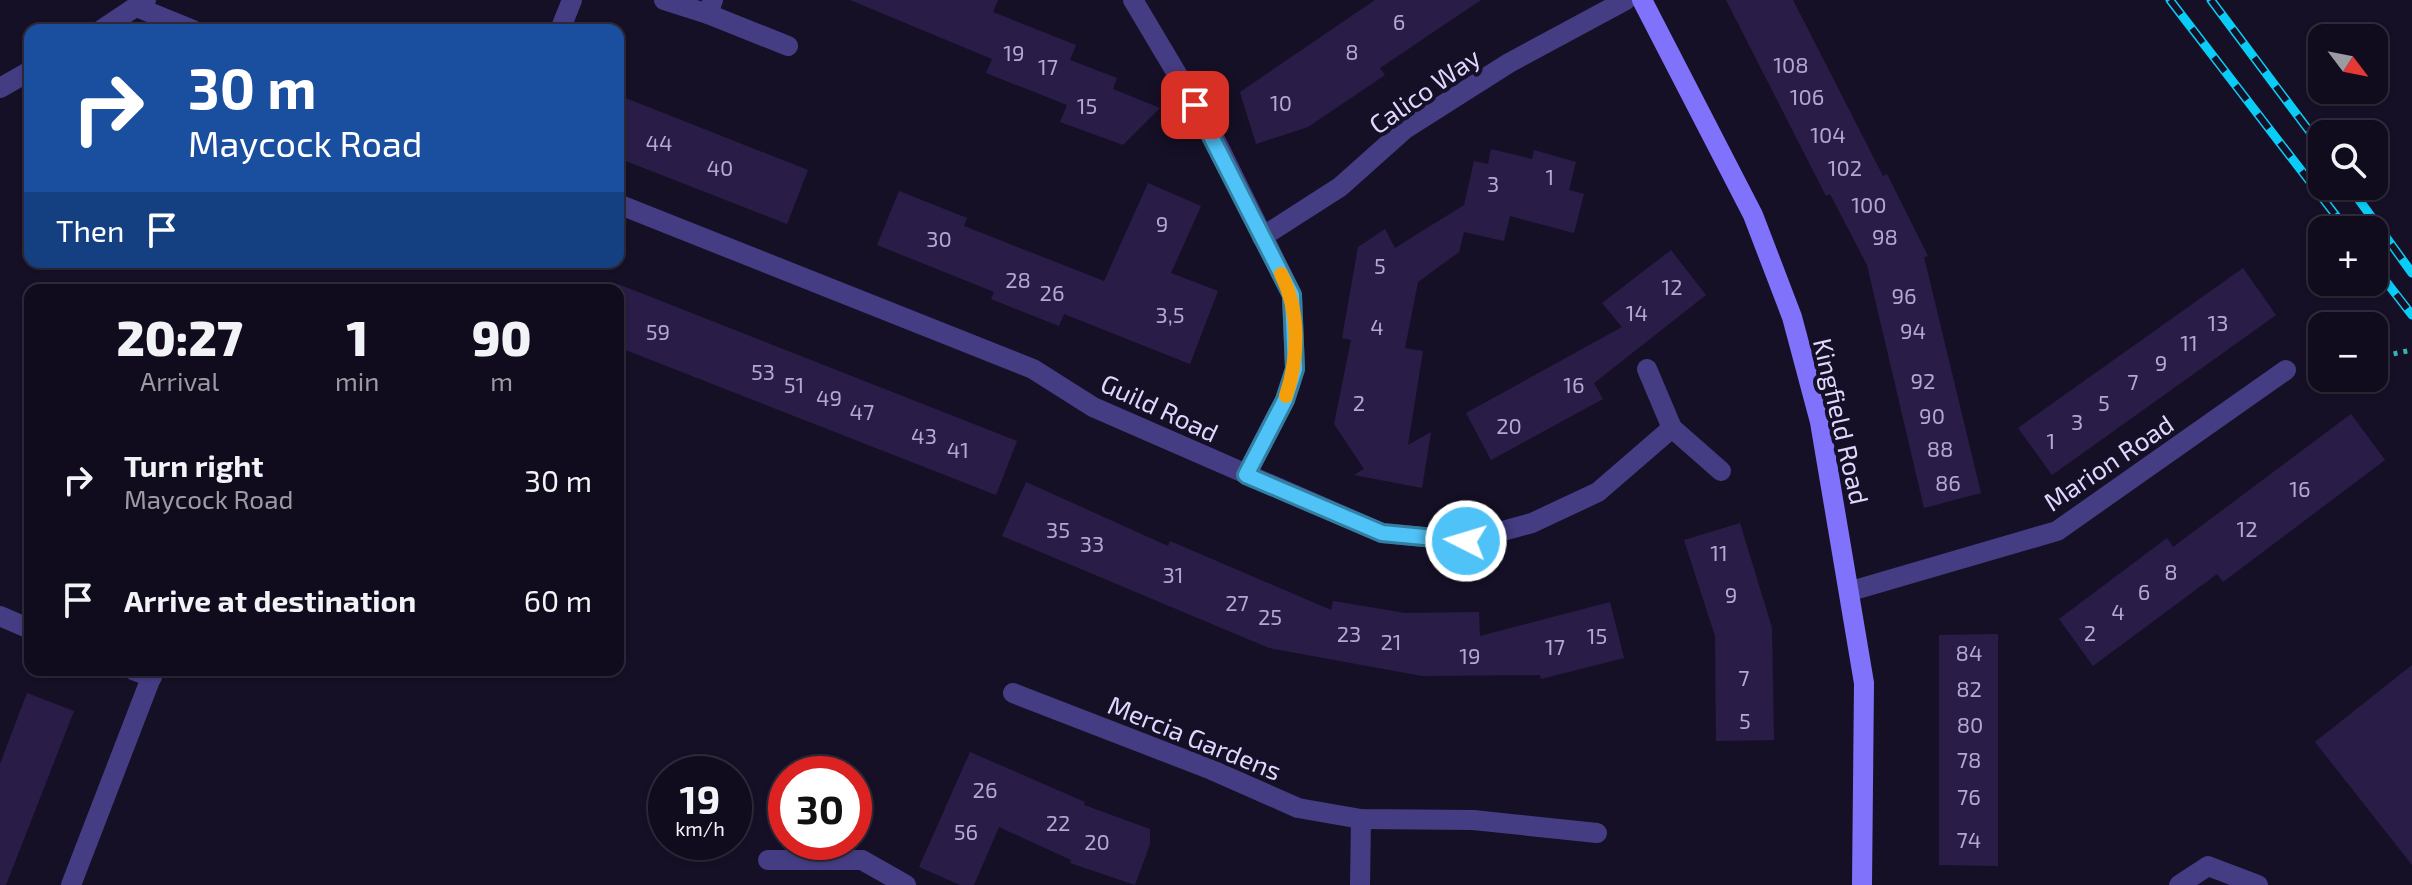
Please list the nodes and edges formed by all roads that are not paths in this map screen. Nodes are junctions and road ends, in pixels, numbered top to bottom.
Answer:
1 (572, 0) edge
2 (664, 0) edge
3 (1133, 0) edge
4 (1626, 0) edge
5 (1642, 0) edge
6 (143, 4) edge
7 (710, 7) edge
8 (111, 24) edge
9 (181, 24) edge
10 (562, 24) edge
11 (788, 46) dead end
12 (24, 74) edge
13 (0, 88) edge
14 (624, 206) edge
15 (1262, 237) junction
16 (1647, 369) dead end
17 (2286, 370) dead end
18 (1672, 428) junction
19 (1721, 471) dead end
20 (1246, 475) junction
21 (1851, 591) junction
22 (0, 616) edge
23 (24, 626) edge
24 (145, 676) edge
25 (1013, 693) dead end
26 (1361, 819) junction
27 (1597, 833) dead end
28 (862, 860) edge
29 (71, 885) edge
30 (906, 885) edge
31 (1360, 885) edge
32 (1862, 885) edge
33 (2179, 885) edge
34 (2258, 885) edge

1 - 10 street
2 - 7 street
3 - 15 street
4 - 15 street, Calico Way
5 - 21 street, Kingfield Road
6 - 8 street
6 - 9 street
7 - 11 street
12 - 13 street
14 - 20 street, Guild Road
15 - 20 street
16 - 18 street
17 - 21 street, Marion Road
18 - 19 street
18 - 20 street, Guild Road
21 - 32 street, Kingfield Road
22 - 23 street
24 - 29 street
25 - 26 street, Mercia Gardens
26 - 27 street, Mercia Gardens
26 - 31 street
28 - 30 street
33 - 34 street

